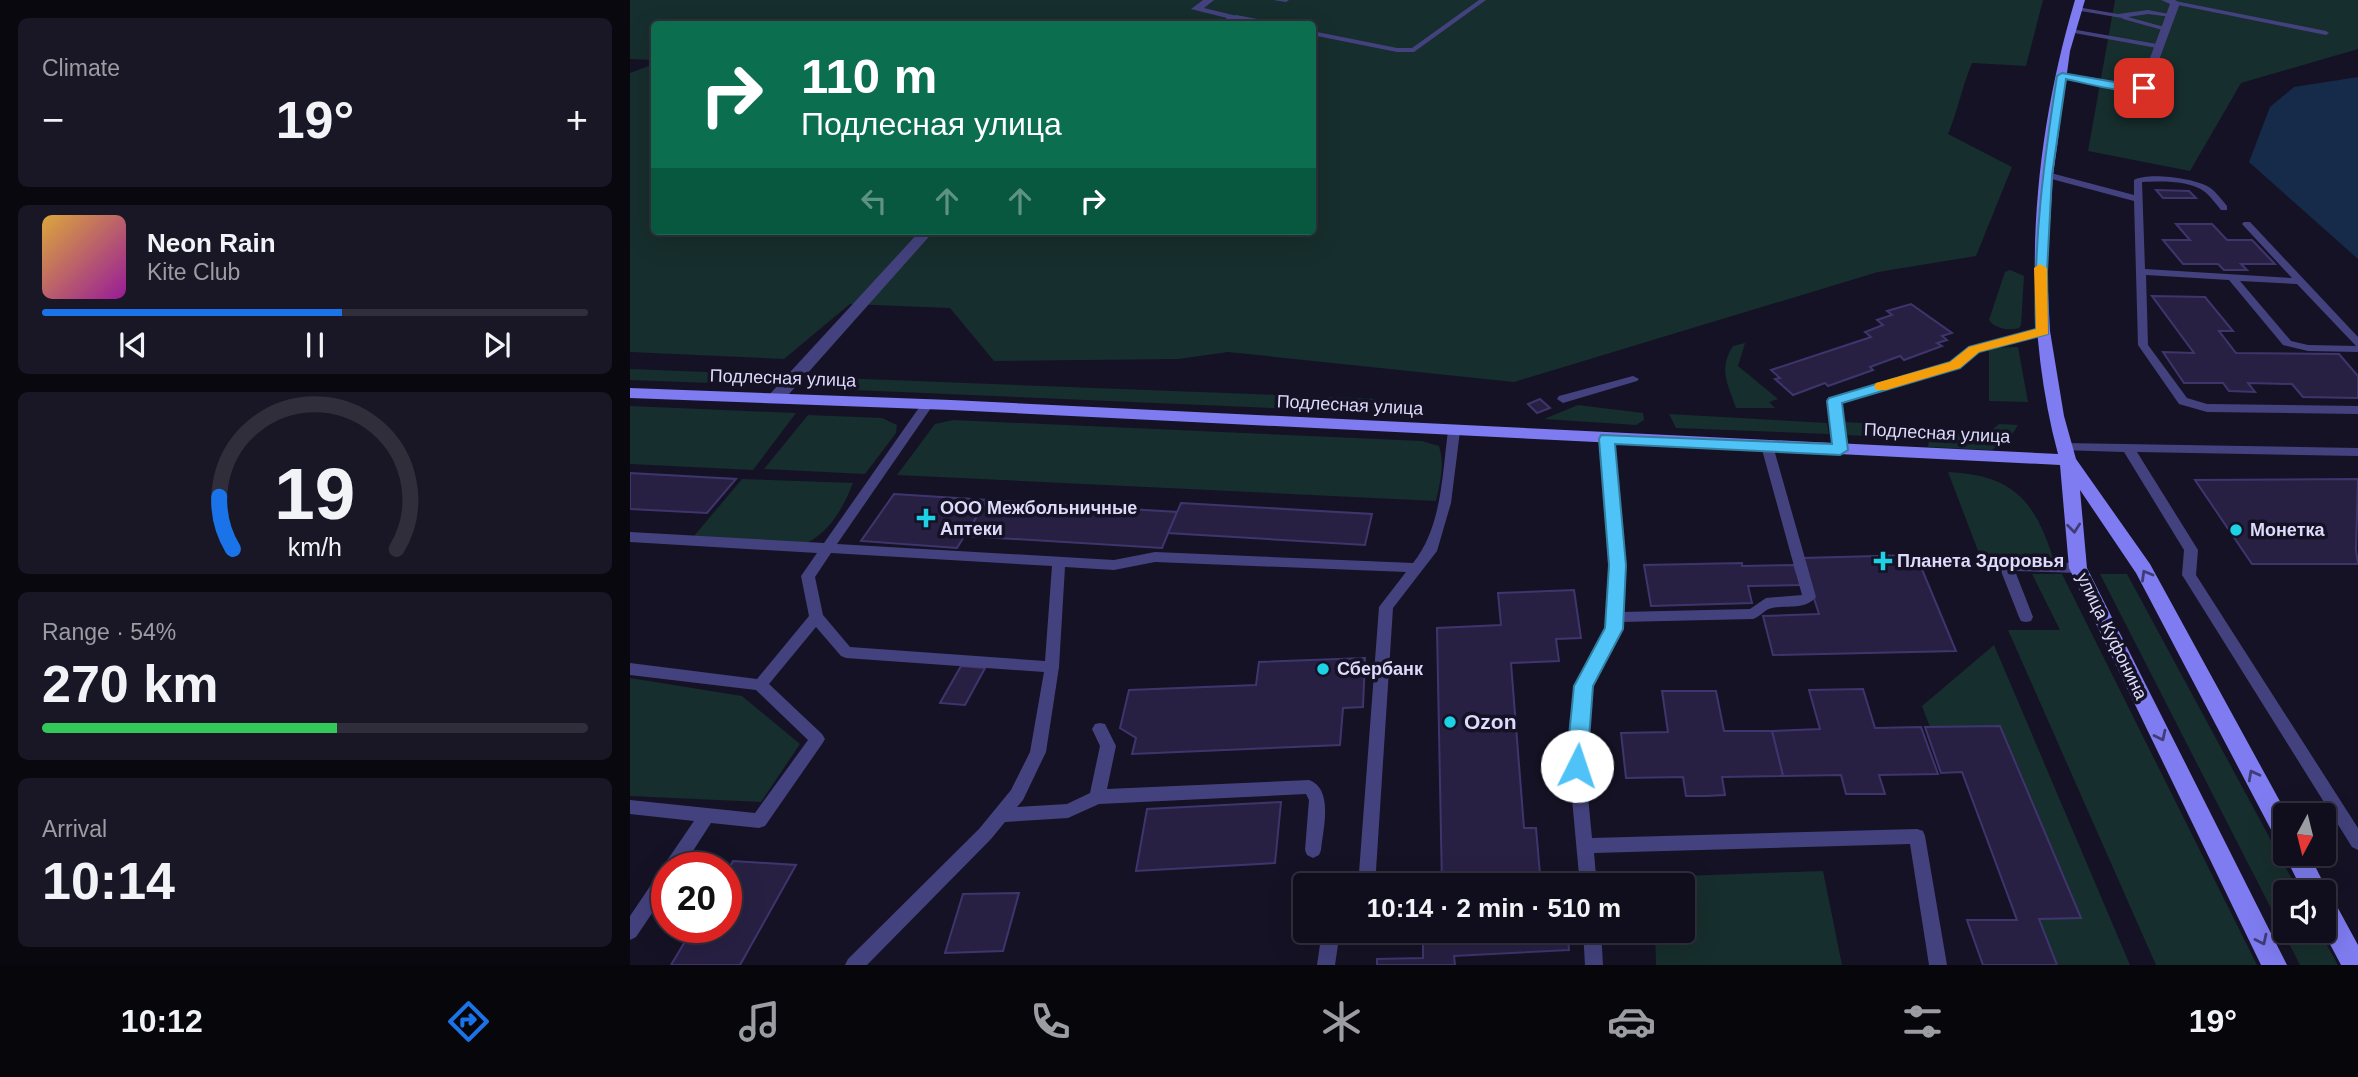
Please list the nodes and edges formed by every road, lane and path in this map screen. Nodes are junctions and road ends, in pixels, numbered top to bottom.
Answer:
1 (1209, 0) edge
2 (1276, 0) edge
3 (1286, 0) edge
4 (1483, 0) edge
5 (2170, 1) edge
6 (2079, 5) edge
7 (2171, 15) junction
8 (2118, 16) junction
9 (1236, 17) junction
10 (1229, 21) edge
11 (1258, 21) edge
12 (2166, 29) junction
13 (2071, 31) junction
14 (2326, 33) dead end
15 (1316, 34) edge
16 (2157, 46) junction
17 (2062, 76) junction
18 (2047, 175) junction
19 (2138, 199) junction
20 (2224, 208) dead end
21 (2247, 224) dead end
22 (924, 235) edge
23 (2141, 272) junction
24 (2232, 277) junction
25 (2299, 281) junction
26 (2043, 331) junction
27 (2358, 343) edge
28 (2358, 349) edge
29 (1633, 379) dead end
30 (630, 393) edge
31 (775, 400) junction
32 (1563, 400) dead end
33 (927, 405) junction
34 (2358, 410) edge
35 (1454, 431) junction
36 (1607, 439) junction
37 (1767, 446) junction
38 (2128, 448) junction
39 (1840, 450) junction
40 (2358, 452) edge
41 (2066, 454) junction
42 (630, 537) edge
43 (827, 547) junction
44 (1059, 562) junction
45 (1416, 568) junction
46 (2078, 568) junction
47 (816, 617) junction
48 (1615, 617) junction
49 (2026, 617) dead end
50 (1052, 667) junction
51 (630, 669) edge
52 (760, 685) junction
53 (1100, 729) dead end
54 (1097, 797) junction
55 (630, 807) edge
56 (2273, 811) edge
57 (1001, 815) junction
58 (707, 816) junction
59 (2358, 842) edge
60 (1586, 846) junction
61 (1314, 850) dead end
62 (683, 852) edge
63 (1367, 873) edge
64 (1588, 873) edge
65 (651, 900) edge
66 (2336, 929) edge
67 (630, 931) edge
68 (1329, 943) edge
69 (1593, 943) edge
70 (854, 965) edge
71 (1326, 965) edge
72 (1594, 965) edge
73 (1938, 965) edge
74 (2274, 965) edge
75 (2356, 965) edge

1 - 9 street
2 - 3 lane
4 - 15 lane
5 - 7 street
5 - 14 lane
6 - 8 lane
6 - 13 main road
7 - 8 lane
7 - 12 street
8 - 12 lane
9 - 10 street
9 - 11 lane
12 - 16 street
13 - 16 lane
13 - 17 main road
16 - 17 street
17 - 18 main road
18 - 19 lane
18 - 26 main road
19 - 20 lane
19 - 23 lane
21 - 25 lane
22 - 31 street
23 - 24 lane
23 - 34 lane
24 - 25 lane
24 - 28 lane
25 - 27 lane
26 - 39 lane
26 - 41 main road
29 - 32 lane
30 - 31 main road, Подлесная улица
31 - 33 main road, Подлесная улица
33 - 35 main road, Подлесная улица
33 - 43 lane
35 - 36 main road, Подлесная улица
35 - 45 lane
36 - 37 main road, Подлесная улица
36 - 48 lane
37 - 39 main road, Подлесная улица
37 - 48 lane
38 - 40 lane
38 - 41 lane
38 - 59 lane
39 - 41 main road, Подлесная улица
41 -> 46 main road, улица Куфонина
56 -> 41 main road
42 - 43 lane
43 - 44 lane
43 - 47 lane
44 - 45 lane
44 - 50 lane
45 - 63 lane
46 - 49 lane
46 -> 74 main road, улица Куфонина
47 - 50 lane
47 - 52 lane
48 - 60 lane
50 - 57 lane
51 - 52 lane
52 - 58 lane
53 - 54 lane
54 - 57 lane
54 - 61 lane
55 - 58 lane
57 - 70 lane
58 - 62 lane
60 - 64 lane
60 - 73 lane
65 - 67 lane
66 - 75 main road
68 - 71 lane
69 - 72 lane

